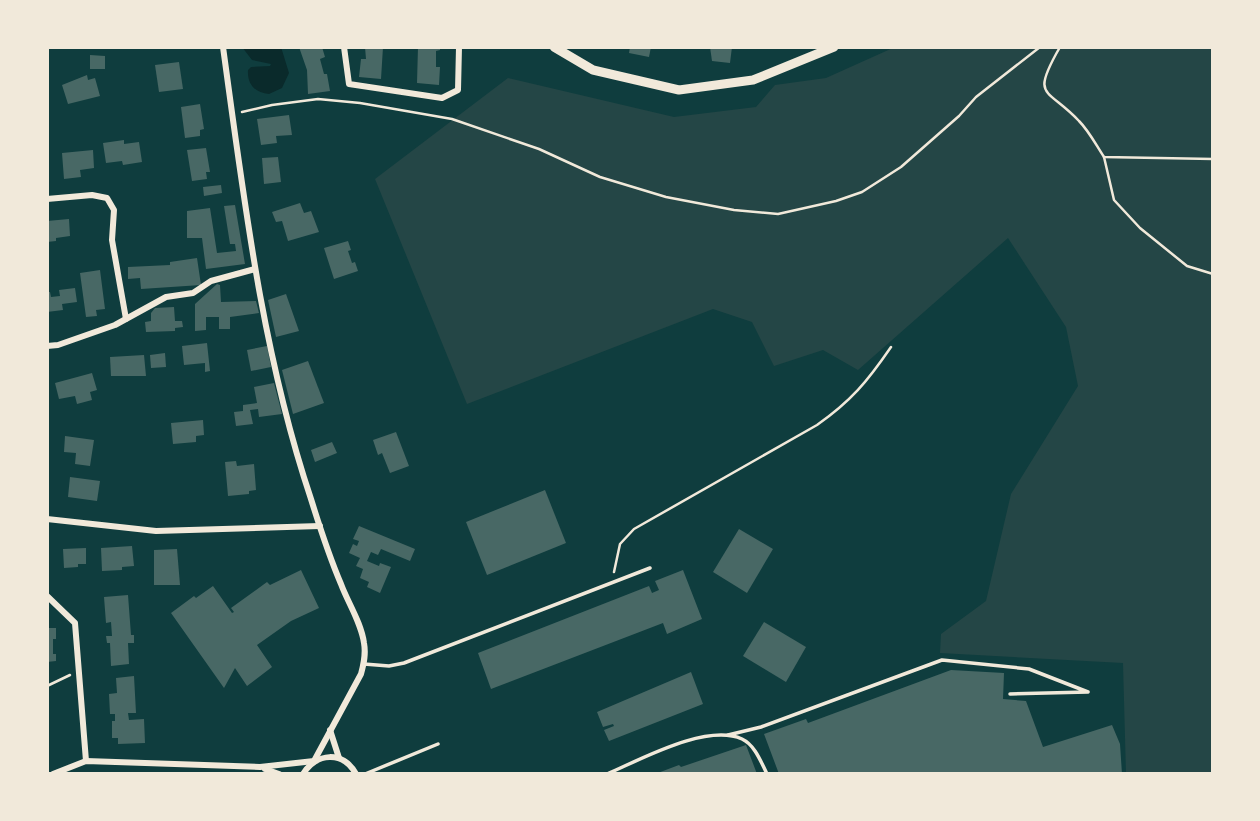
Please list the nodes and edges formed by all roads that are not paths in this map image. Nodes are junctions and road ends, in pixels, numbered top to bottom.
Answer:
1 (223, 47) edge
2 (344, 47) edge
3 (460, 47) edge
4 (554, 47) edge
5 (834, 47) edge
6 (47, 199) edge
7 (255, 269) junction
8 (127, 318) junction
9 (47, 346) edge
10 (47, 519) edge
11 (320, 526) junction
12 (650, 568) dead end
13 (47, 596) edge
14 (364, 664) junction
15 (1010, 694) dead end
16 (330, 730) junction
17 (728, 736) junction
18 (438, 744) dead end
19 (339, 758) junction
20 (86, 761) junction
21 (314, 761) junction
22 (260, 767) junction
23 (53, 774) edge
24 (279, 774) edge
25 (303, 774) edge
26 (356, 774) edge
27 (365, 774) edge
28 (607, 774) edge
29 (767, 774) edge

1 - 7 street
2 - 3 street
4 - 5 main road
6 - 8 street
7 - 8 street
7 - 11 street
8 - 9 street
10 - 11 street
11 - 14 street
12 - 14 lane
13 - 20 street
14 - 16 street
15 - 17 lane
16 - 19 street
16 - 21 street
17 - 28 lane
17 - 29 lane
18 - 27 lane
19 - 21 street
19 - 26 street
20 - 22 street
20 - 23 street
21 - 22 street
21 - 25 street
22 - 24 street

